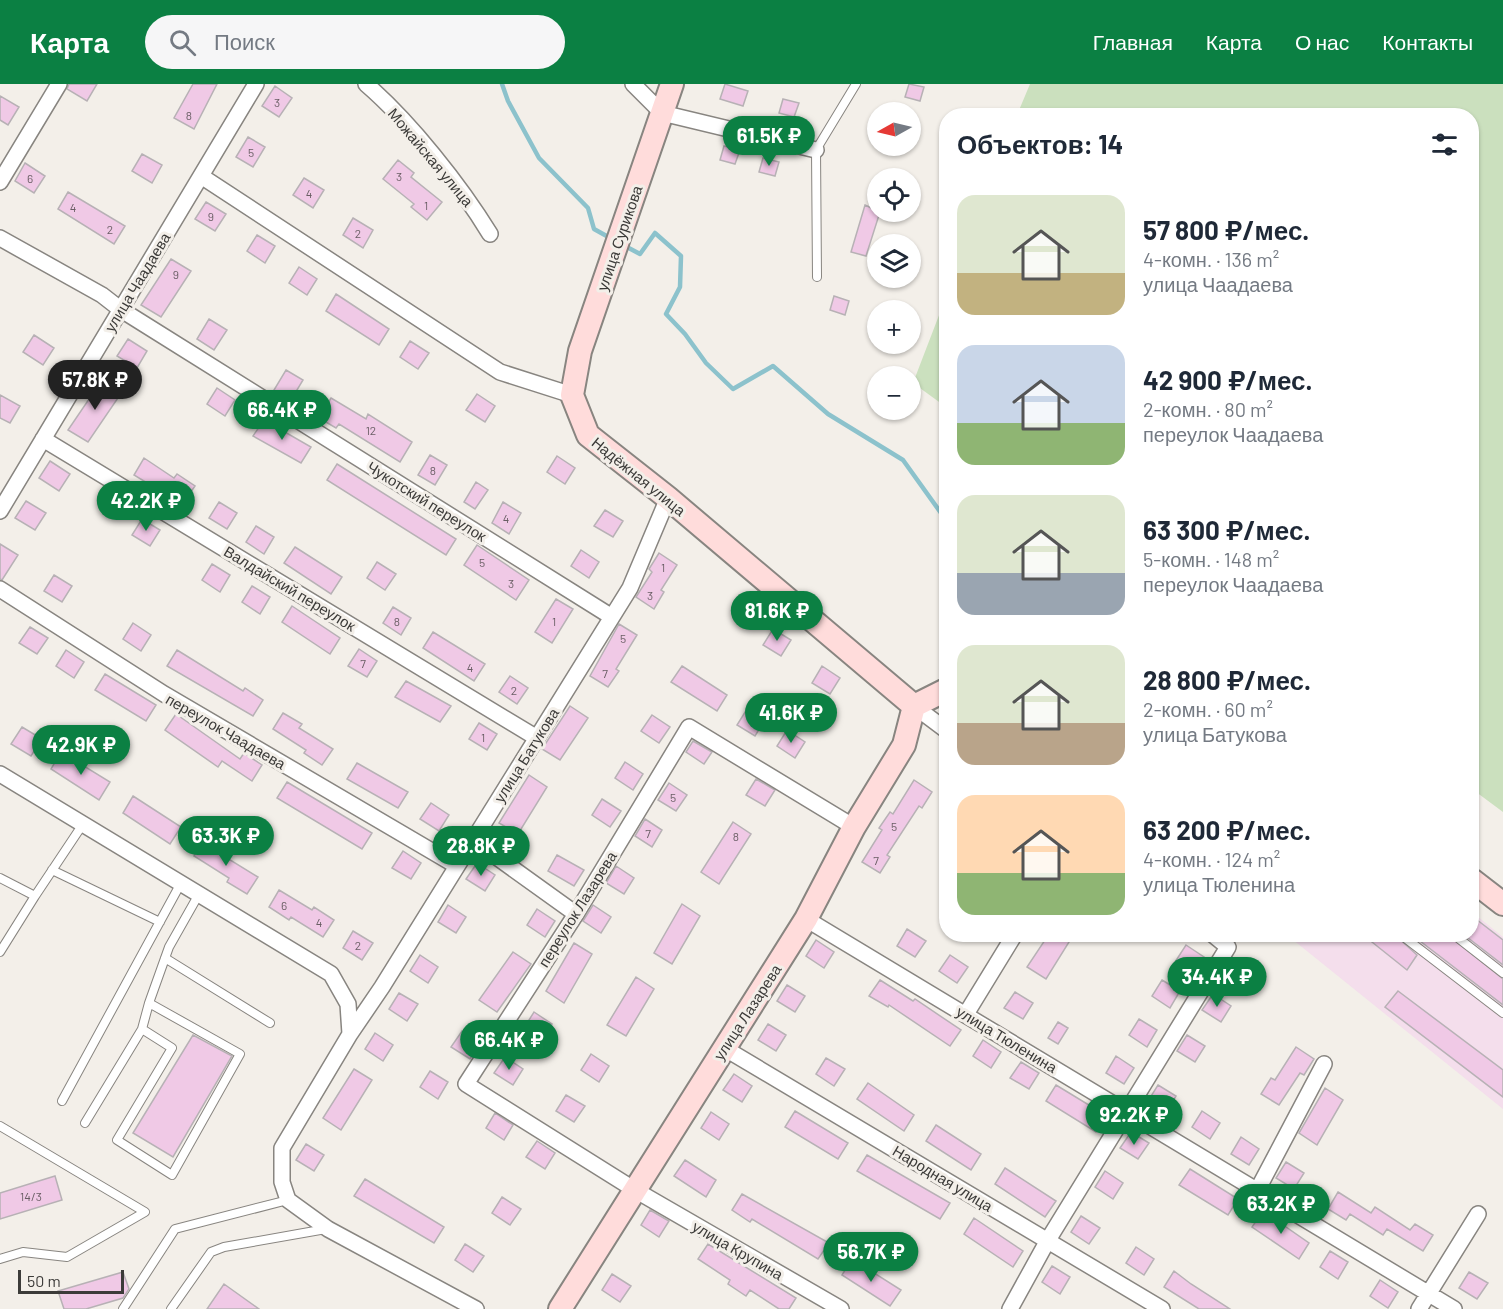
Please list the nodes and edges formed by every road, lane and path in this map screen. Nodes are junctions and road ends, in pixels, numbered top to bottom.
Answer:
1 (59, 84) edge
2 (256, 84) edge
3 (366, 84) edge
4 (633, 84) edge
5 (672, 84) edge
6 (856, 84) edge
7 (662, 113) junction
8 (816, 150) junction
9 (201, 176) junction
10 (0, 182) edge
11 (490, 234) dead end
12 (0, 238) edge
13 (817, 277) dead end
14 (120, 309) junction
15 (572, 395) junction
16 (43, 439) junction
17 (668, 498) junction
18 (0, 512) edge
19 (0, 589) edge
20 (612, 617) junction
21 (939, 694) edge
22 (915, 706) junction
23 (939, 725) edge
24 (537, 738) junction
25 (0, 774) edge
26 (83, 824) junction
27 (854, 826) junction
28 (473, 840) junction
29 (457, 866) junction
30 (52, 870) junction
31 (0, 878) edge
32 (181, 884) junction
33 (1479, 885) edge
34 (199, 894) junction
35 (34, 896) junction
36 (1503, 904) edge
37 (576, 914) junction
38 (806, 919) junction
39 (160, 922) junction
40 (1010, 942) edge
41 (1222, 942) edge
42 (1410, 942) edge
43 (1463, 942) edge
44 (0, 952) edge
45 (165, 958) junction
46 (1503, 973) edge
47 (149, 1003) junction
48 (1503, 1013) edge
49 (966, 1014) junction
50 (270, 1023) dead end
51 (142, 1029) junction
52 (350, 1034) junction
53 (724, 1048) junction
54 (1324, 1064) dead end
55 (62, 1101) dead end
56 (1129, 1112) junction
57 (85, 1123) dead end
58 (0, 1126) edge
59 (635, 1190) junction
60 (1258, 1190) junction
61 (288, 1200) junction
62 (1478, 1214) dead end
63 (328, 1229) junction
64 (1048, 1240) junction
65 (0, 1259) edge
66 (1428, 1293) junction
67 (123, 1309) edge
68 (171, 1309) edge
69 (476, 1309) edge
70 (560, 1309) edge
71 (841, 1309) edge
72 (1010, 1309) edge
73 (1162, 1309) edge
74 (1419, 1309) edge
75 (1454, 1309) edge

1 - 10 street
2 - 9 street, улица Чаадаева
3 - 11 street, Можайская улица
4 - 7 street
5 - 7 main road, улица Сурикова
6 - 8 lane
7 - 8 street
7 - 15 main road, улица Сурикова
8 - 13 lane
9 - 14 street, улица Чаадаева
9 - 15 street
12 - 14 street, Чукотский переулок
14 - 16 street, улица Чаадаева
14 - 20 street, Чукотский переулок
15 - 17 main road, Надёжная улица
16 - 18 street, улица Чаадаева
16 - 24 street, Валдайский переулок
17 - 20 street, улица Батукова
17 - 22 main road, Надёжная улица
19 - 29 street, переулок Чаадаева
20 - 24 street, улица Батукова
21 - 22 main road
22 - 23 street, Надёжная улица
22 - 27 main road, улица Лазарева
24 - 28 street, улица Батукова
25 - 26 street
26 - 30 lane
26 - 32 street
27 - 37 street, переулок Лазарева
27 - 38 main road, улица Лазарева
28 - 29 street, улица Батукова
28 - 37 street
29 - 52 street, улица Батукова
30 - 35 lane
30 - 39 lane
31 - 35 lane
32 - 34 street
32 - 39 lane
33 - 36 main road
34 - 45 lane
34 - 52 street
35 - 44 lane
37 - 59 street, переулок Лазарева
38 - 49 street, улица Тюленина
38 - 53 main road, улица Лазарева
39 - 55 lane
40 - 49 street
41 - 56 street
42 - 48 lane
43 - 46 lane
45 - 47 lane
45 - 50 lane
47 - 51 lane
47 - 51 lane
49 - 56 street, улица Тюленина
51 - 57 lane
52 - 61 street, улица Батукова
53 - 59 main road, улица Лазарева
53 - 64 street, Народная улица
54 - 60 street
56 - 60 street, улица Тюленина
56 - 64 street
58 - 65 lane
59 - 70 main road, улица Лазарева
59 - 71 street, улица Крупина
60 - 66 street, улица Тюленина
61 - 63 street
61 - 67 lane
62 - 66 street
63 - 68 lane
63 - 69 street
64 - 72 street
64 - 73 street, Народная улица
66 - 74 street
66 - 75 street, улица Тюленина

